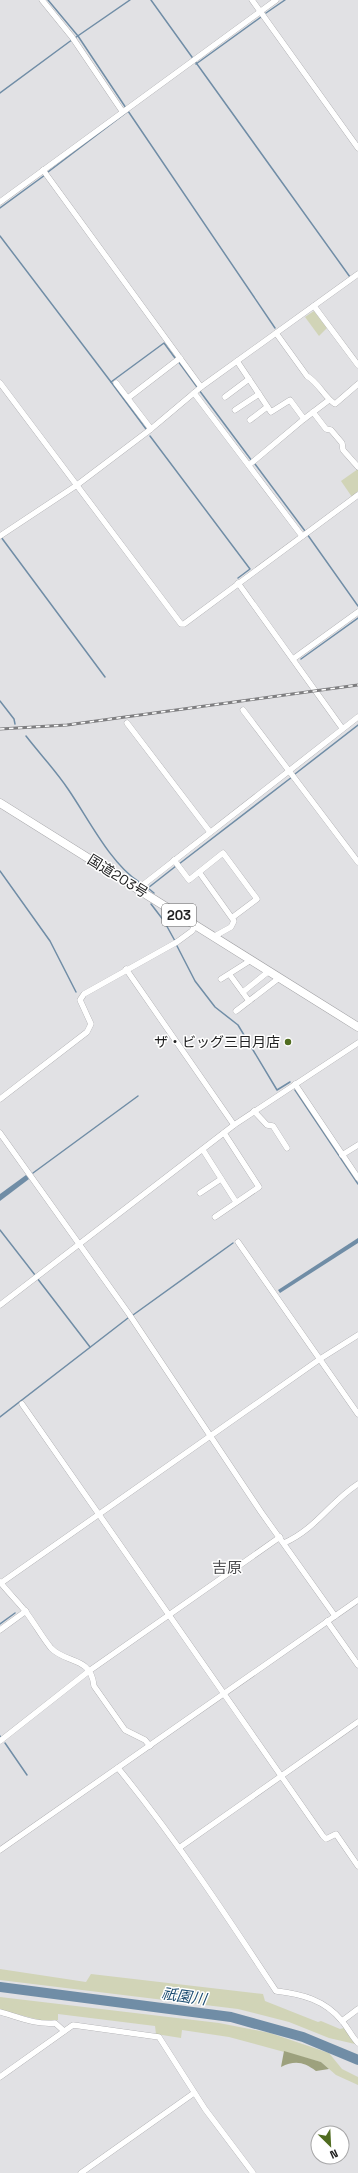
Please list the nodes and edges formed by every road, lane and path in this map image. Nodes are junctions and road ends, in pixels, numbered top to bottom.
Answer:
1 (42, 0) edge
2 (252, 0) edge
3 (276, 0) edge
4 (260, 11) junction
5 (122, 111) junction
6 (358, 148) edge
7 (42, 170) junction
8 (0, 202) edge
9 (358, 274) edge
10 (314, 306) junction
11 (276, 333) junction
12 (180, 358) junction
13 (237, 361) junction
14 (358, 365) edge
15 (249, 379) junction
16 (0, 383) edge
17 (116, 383) dead end
18 (358, 384) edge
19 (201, 387) junction
20 (194, 393) junction
21 (258, 394) junction
22 (225, 396) dead end
23 (128, 398) junction
24 (329, 400) junction
25 (267, 407) junction
26 (235, 410) dead end
27 (313, 412) junction
28 (304, 419) junction
29 (250, 420) dead end
30 (151, 429) junction
31 (249, 465) junction
32 (358, 467) edge
33 (78, 485) junction
34 (358, 496) edge
35 (2, 535) edge
36 (302, 536) junction
37 (238, 583) junction
38 (358, 612) edge
39 (293, 659) junction
40 (243, 710) dead end
41 (358, 717) edge
42 (127, 723) dead end
43 (342, 728) junction
44 (288, 770) junction
45 (0, 803) edge
46 (210, 832) junction
47 (174, 860) junction
48 (358, 862) edge
49 (199, 872) junction
50 (139, 888) junction
51 (233, 917) junction
52 (195, 926) junction
53 (213, 937) junction
54 (251, 960) junction
55 (126, 969) junction
56 (268, 971) junction
57 (230, 974) junction
58 (279, 978) junction
59 (220, 979) dead end
60 (243, 992) junction
61 (249, 1001) junction
62 (236, 1011) dead end
63 (358, 1027) edge
64 (358, 1043) edge
65 (295, 1084) junction
66 (0, 1099) edge
67 (254, 1111) junction
68 (234, 1125) junction
69 (0, 1133) edge
70 (224, 1133) junction
71 (358, 1145) edge
72 (287, 1148) dead end
73 (203, 1150) junction
74 (342, 1155) junction
75 (358, 1178) edge
76 (221, 1179) junction
77 (200, 1193) dead end
78 (236, 1202) junction
79 (214, 1217) dead end
80 (238, 1242) dead end
81 (79, 1244) junction
82 (0, 1305) edge
83 (358, 1335) edge
84 (320, 1359) junction
85 (22, 1404) dead end
86 (358, 1414) edge
87 (211, 1436) junction
88 (358, 1484) edge
89 (99, 1515) junction
90 (280, 1537) junction
91 (284, 1543) junction
92 (0, 1583) edge
93 (358, 1600) edge
94 (26, 1611) junction
95 (169, 1615) junction
96 (335, 1616) junction
97 (327, 1621) junction
98 (0, 1630) edge
99 (358, 1665) edge
100 (89, 1671) junction
101 (225, 1693) junction
102 (358, 1722) edge
103 (0, 1742) edge
104 (150, 1746) junction
105 (118, 1768) junction
106 (280, 1776) junction
107 (179, 1848) junction
108 (0, 1850) edge
109 (358, 1866) edge
110 (358, 2010) edge
111 (0, 2012) edge
112 (342, 2021) junction
113 (64, 2031) junction
114 (358, 2043) edge
115 (0, 2078) edge
116 (194, 2093) junction
117 (81, 2173) edge
118 (253, 2173) edge

1 - 5 street
2 - 4 street
3 - 4 street
4 - 5 street
4 - 6 street
5 - 7 street
7 - 8 street
7 - 12 street
9 - 10 street
10 - 11 street
10 - 14 street
11 - 13 street
11 - 24 street
12 - 19 street
12 - 23 street
13 - 15 street
13 - 19 street
15 - 21 street
15 - 22 street
16 - 33 street
17 - 23 street
18 - 24 street
19 - 20 street
20 - 30 street
20 - 31 street
21 - 25 street
21 - 26 street
23 - 30 street
24 - 27 street
25 - 28 street
25 - 29 street
27 - 28 street
27 - 32 street
28 - 31 street
30 - 33 street
31 - 36 street
33 - 35 street
33 - 37 street
34 - 36 street
36 - 37 street
37 - 39 street
38 - 39 street
39 - 43 street
40 - 44 street
41 - 43 street
42 - 46 street
43 - 44 street
44 - 46 street
44 - 48 street
45 - 50 highway, 国道203号 / 203
46 - 47 street
47 - 49 street
47 - 50 street
49 - 51 street
49 - 51 street
50 - 52 highway, 国道203号 / 203
51 - 53 street
52 - 53 highway, 国道203号 / 203
52 - 55 street
53 - 54 highway, 国道203号 / 203
54 - 56 highway, 国道203号 / 203
54 - 57 street
55 - 66 street
55 - 68 street
56 - 58 highway, 国道203号 / 203
56 - 60 street
57 - 59 street
57 - 60 street
58 - 61 street
58 - 63 highway, 国道203号 / 203
60 - 61 street
61 - 62 street
64 - 65 street
65 - 67 street
65 - 74 street
67 - 68 street
67 - 72 street
68 - 70 street
69 - 81 street
70 - 73 street
70 - 78 street
71 - 74 street
73 - 76 street
73 - 81 street
74 - 75 street
76 - 77 street
76 - 78 street
78 - 79 street
80 - 84 street
81 - 82 street
81 - 87 street
83 - 84 street
84 - 86 street
84 - 87 street
85 - 89 street
87 - 89 street
87 - 90 street
88 - 91 street
89 - 92 street
89 - 95 street
90 - 91 street
90 - 95 street
91 - 96 street
92 - 94 street
93 - 96 street
94 - 98 street
94 - 100 street
95 - 100 street
95 - 101 street
96 - 97 street
97 - 99 street
97 - 101 street
100 - 103 street
100 - 104 street
101 - 104 street
101 - 106 street
102 - 106 street
104 - 105 street
105 - 107 street
105 - 108 street
106 - 107 street
106 - 109 street
107 - 112 street
110 - 112 street
111 - 113 street
112 - 114 street
113 - 115 street
113 - 116 street
116 - 117 street
116 - 118 street

